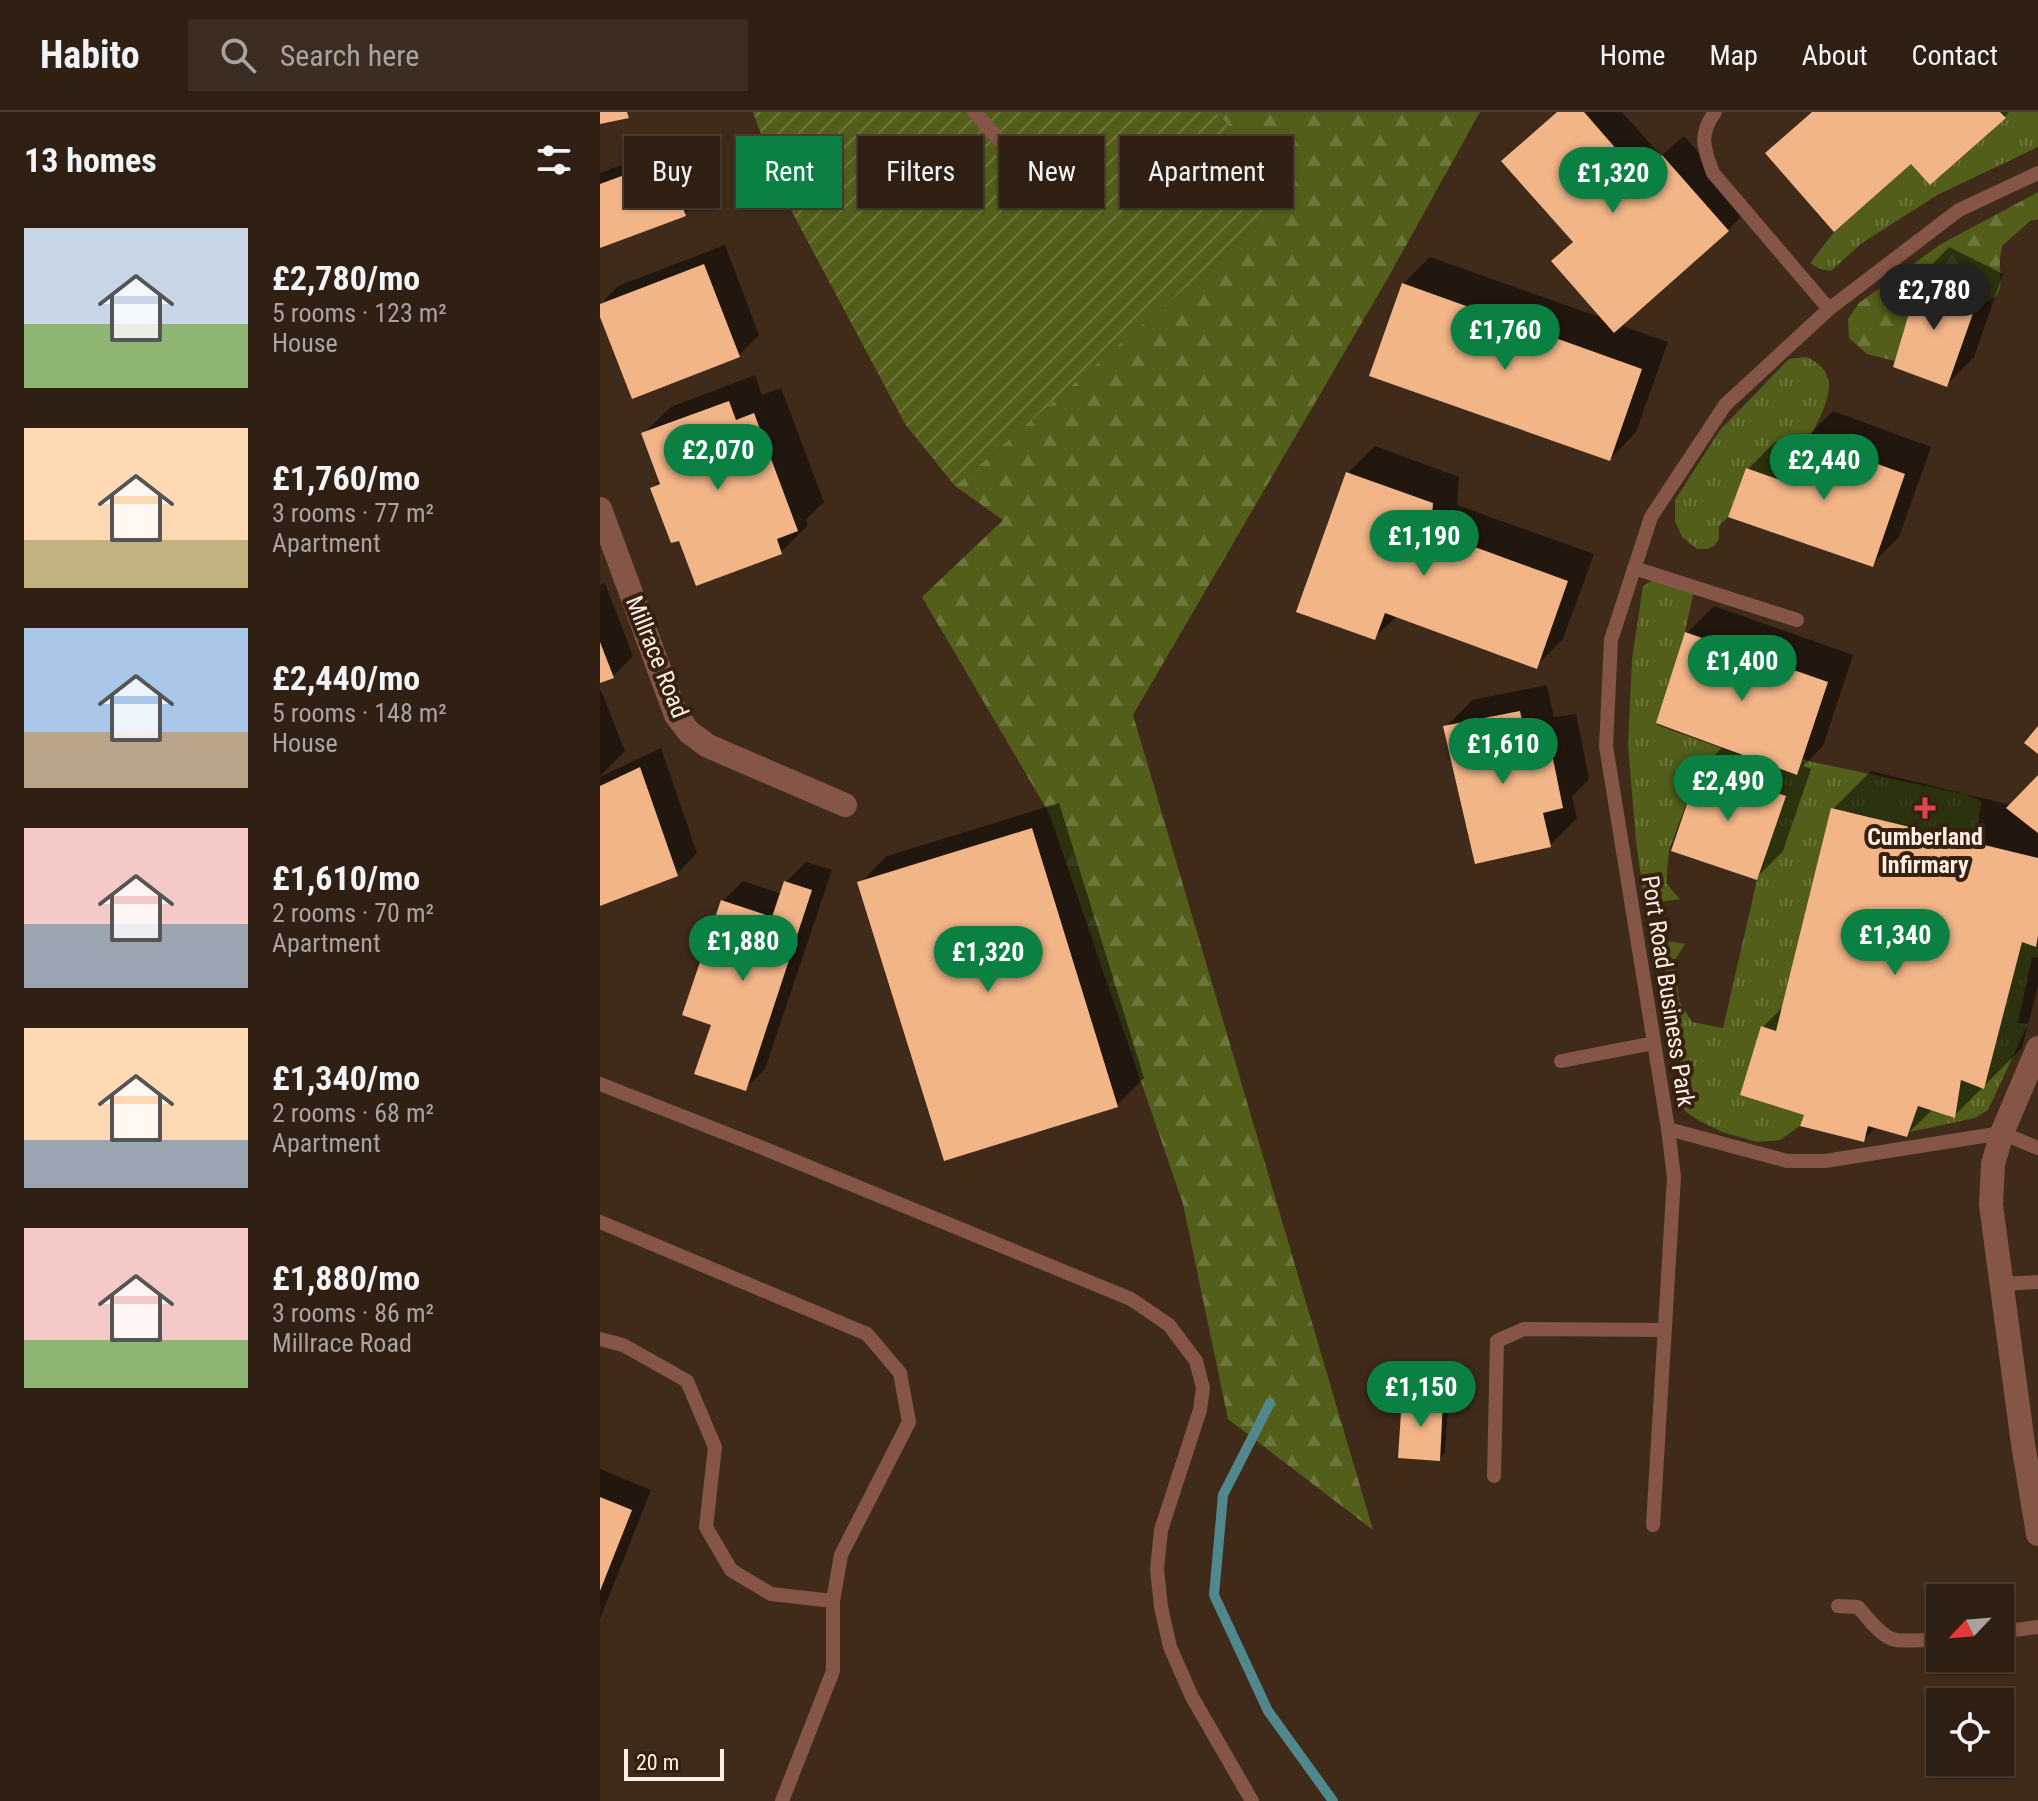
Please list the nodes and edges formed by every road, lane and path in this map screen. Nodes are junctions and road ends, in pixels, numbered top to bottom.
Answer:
1 (974, 112) edge
2 (1715, 112) edge
3 (999, 140) edge
4 (2038, 173) edge
5 (1829, 309) junction
6 (600, 509) edge
7 (1634, 568) junction
8 (1797, 620) dead end
9 (845, 805) dead end
10 (1654, 1043) junction
11 (2038, 1048) edge
12 (1561, 1061) dead end
13 (600, 1084) edge
14 (1668, 1129) junction
15 (2002, 1133) junction
16 (2038, 1148) edge
17 (600, 1222) edge
18 (2038, 1282) edge
19 (2002, 1284) junction
20 (1665, 1330) junction
21 (600, 1339) edge
22 (1494, 1476) dead end
23 (1653, 1525) dead end
24 (2038, 1534) edge
25 (833, 1601) junction
26 (1838, 1606) dead end
27 (2038, 1627) edge
28 (2014, 1630) edge
29 (1926, 1639) edge
30 (782, 1801) edge
31 (1252, 1801) edge

1 - 3 lane
2 - 5 lane
4 - 5 lane, Port Road Business Park
5 - 7 lane, Port Road Business Park
6 - 9 street, Millrace Road
7 - 8 lane
7 - 10 lane, Port Road Business Park
10 - 12 lane
10 - 14 lane, Port Road Business Park
11 - 15 street
13 - 31 lane
14 - 15 lane
14 - 20 lane, Port Road Business Park
15 - 16 lane
15 - 19 street
17 - 25 lane
18 - 19 lane
19 - 24 street
20 - 22 lane
20 - 23 lane, Port Road Business Park
21 - 25 lane
25 - 30 lane
26 - 29 lane
27 - 28 lane

